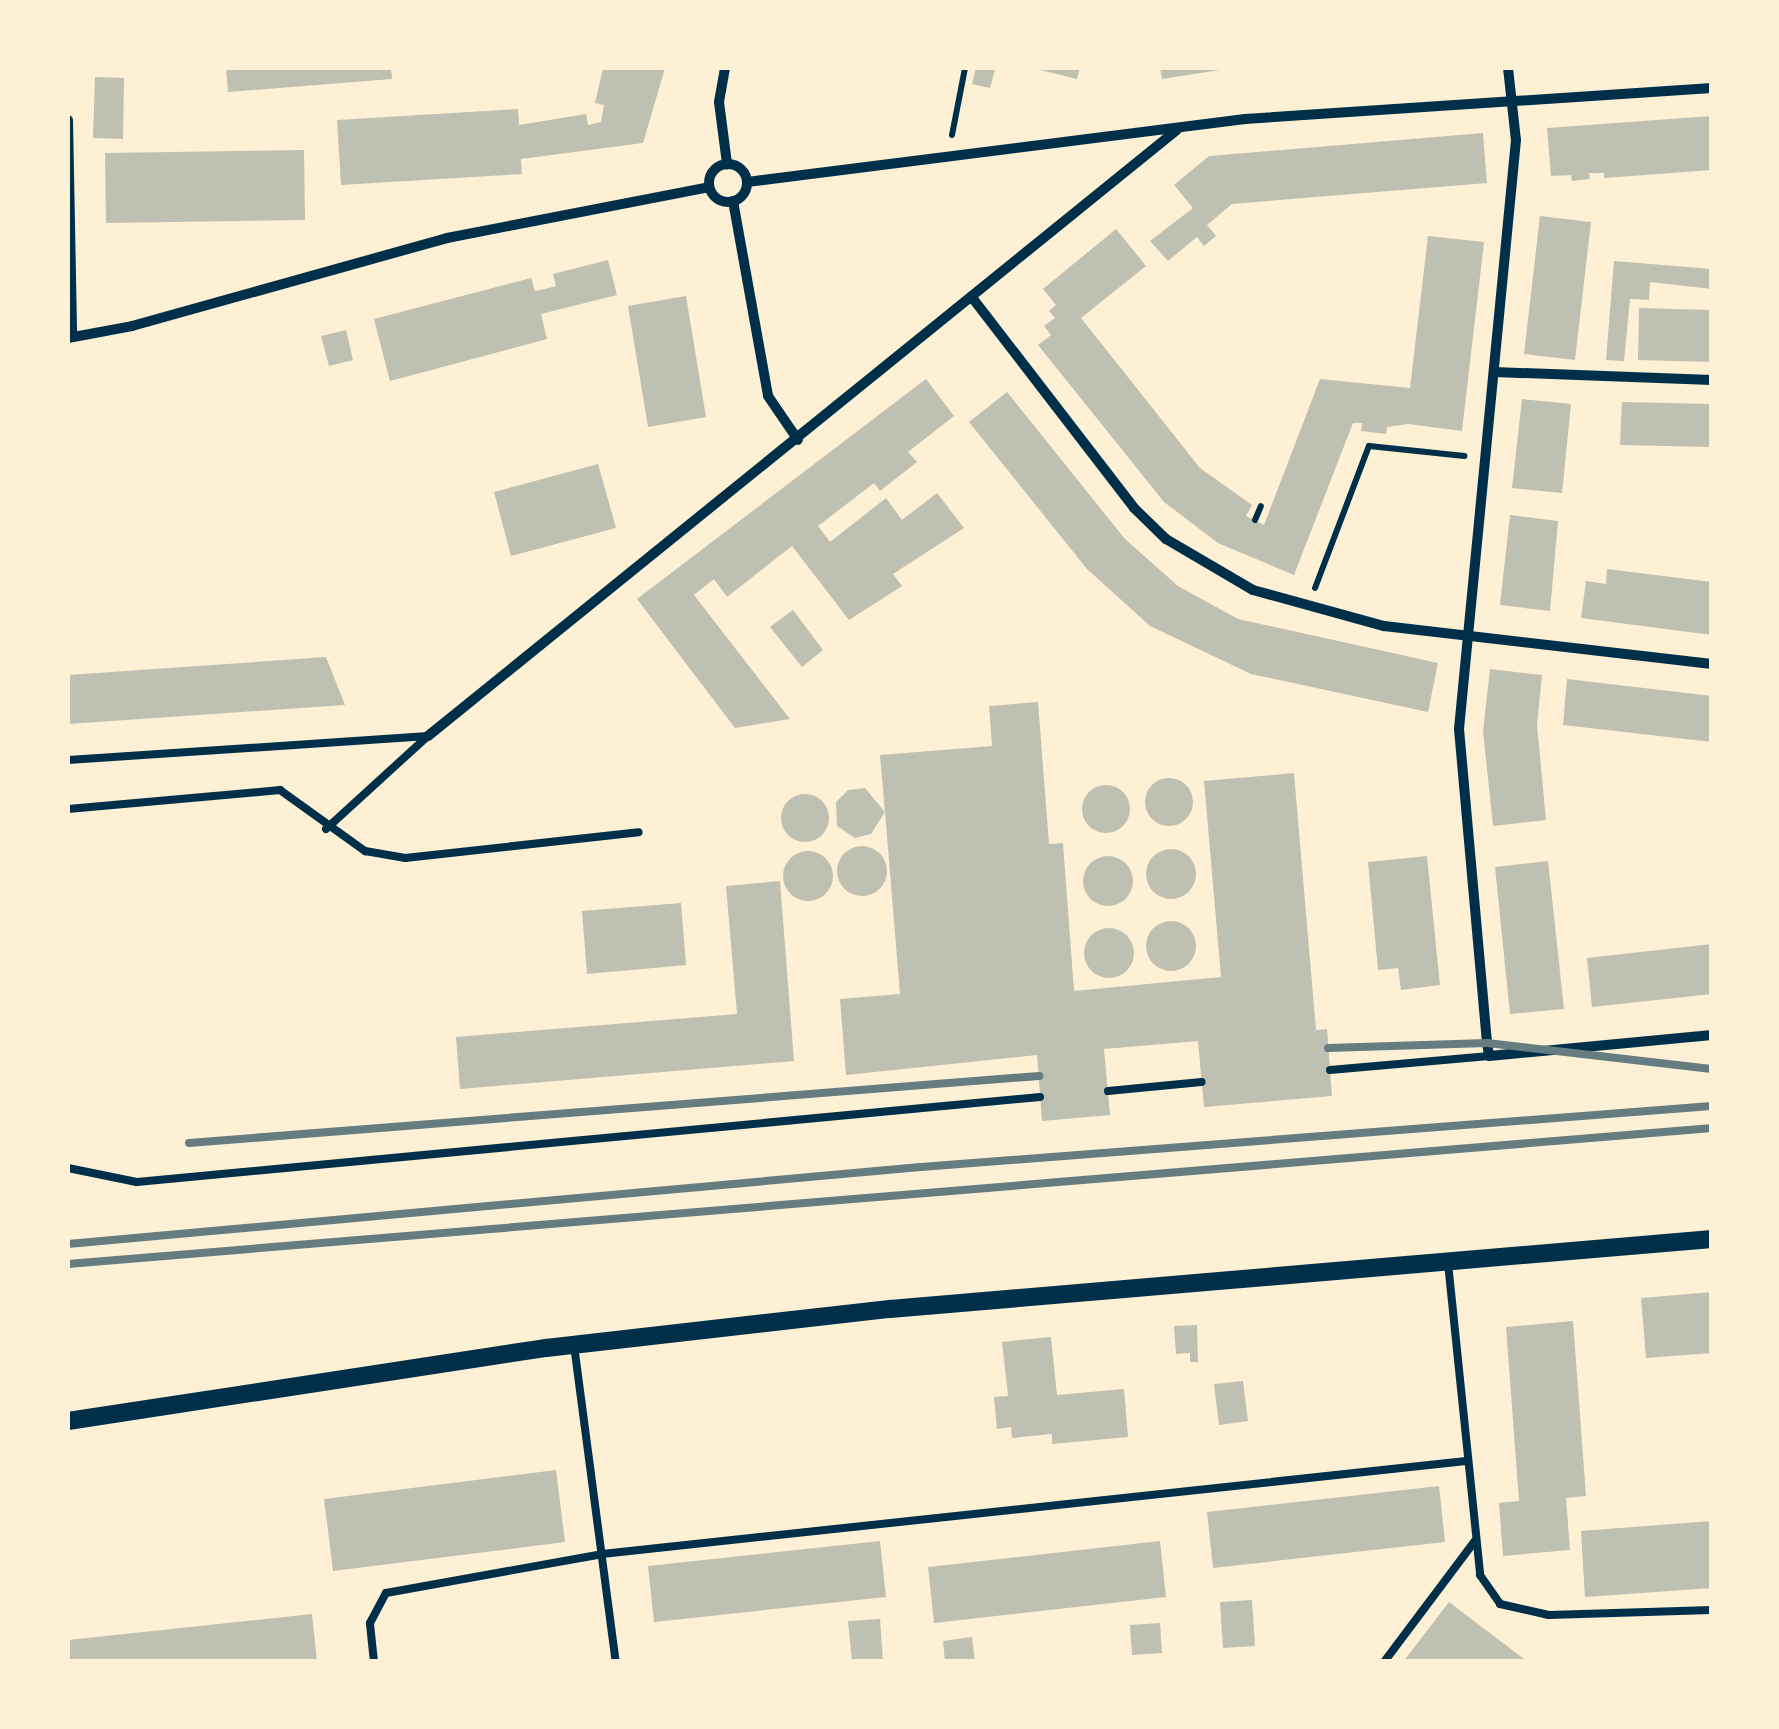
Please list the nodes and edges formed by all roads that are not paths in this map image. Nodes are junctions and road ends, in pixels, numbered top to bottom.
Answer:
1 (725, 68) edge
2 (1508, 68) edge
3 (1712, 88) edge
4 (1511, 104) junction
5 (68, 120) edge
6 (1178, 130) junction
7 (727, 164) junction
8 (747, 182) junction
9 (709, 187) junction
10 (733, 201) junction
11 (974, 300) junction
12 (70, 338) edge
13 (1494, 372) junction
14 (1712, 380) edge
15 (798, 440) junction
16 (1467, 635) junction
17 (1712, 664) edge
18 (428, 736) junction
19 (68, 760) edge
20 (68, 810) edge
21 (326, 829) junction
22 (638, 832) dead end
23 (1712, 1035) edge
24 (1490, 1056) junction
25 (1330, 1070) dead end
26 (1202, 1082) dead end
27 (1108, 1091) dead end
28 (1040, 1098) dead end
29 (68, 1168) edge
30 (1712, 1239) edge
31 (1448, 1263) junction
32 (574, 1345) junction
33 (68, 1420) edge
34 (1466, 1460) junction
35 (1476, 1540) junction
36 (602, 1554) junction
37 (1712, 1610) edge
38 (374, 1662) edge
39 (616, 1662) edge
40 (1384, 1662) edge

1 - 7 street
2 - 4 street
3 - 4 street
4 - 6 street
4 - 13 street
5 - 12 street
6 - 8 street
6 - 11 street
7 - 8 street
7 - 9 street
8 - 10 street
9 - 10 street
9 - 12 street
10 - 15 street
11 - 15 street
11 - 16 street
13 - 14 street
13 - 16 street
15 - 18 street
16 - 17 street
16 - 24 street
18 - 19 lane
18 - 21 lane
20 - 21 lane
21 - 22 lane
23 - 24 street
24 - 25 lane
26 - 27 lane
28 - 29 lane
30 - 31 street
31 - 32 street
31 - 34 lane
32 - 33 street
32 - 36 lane
34 - 35 lane
34 - 36 lane
35 - 37 lane
35 - 40 lane
36 - 38 lane
36 - 39 lane

